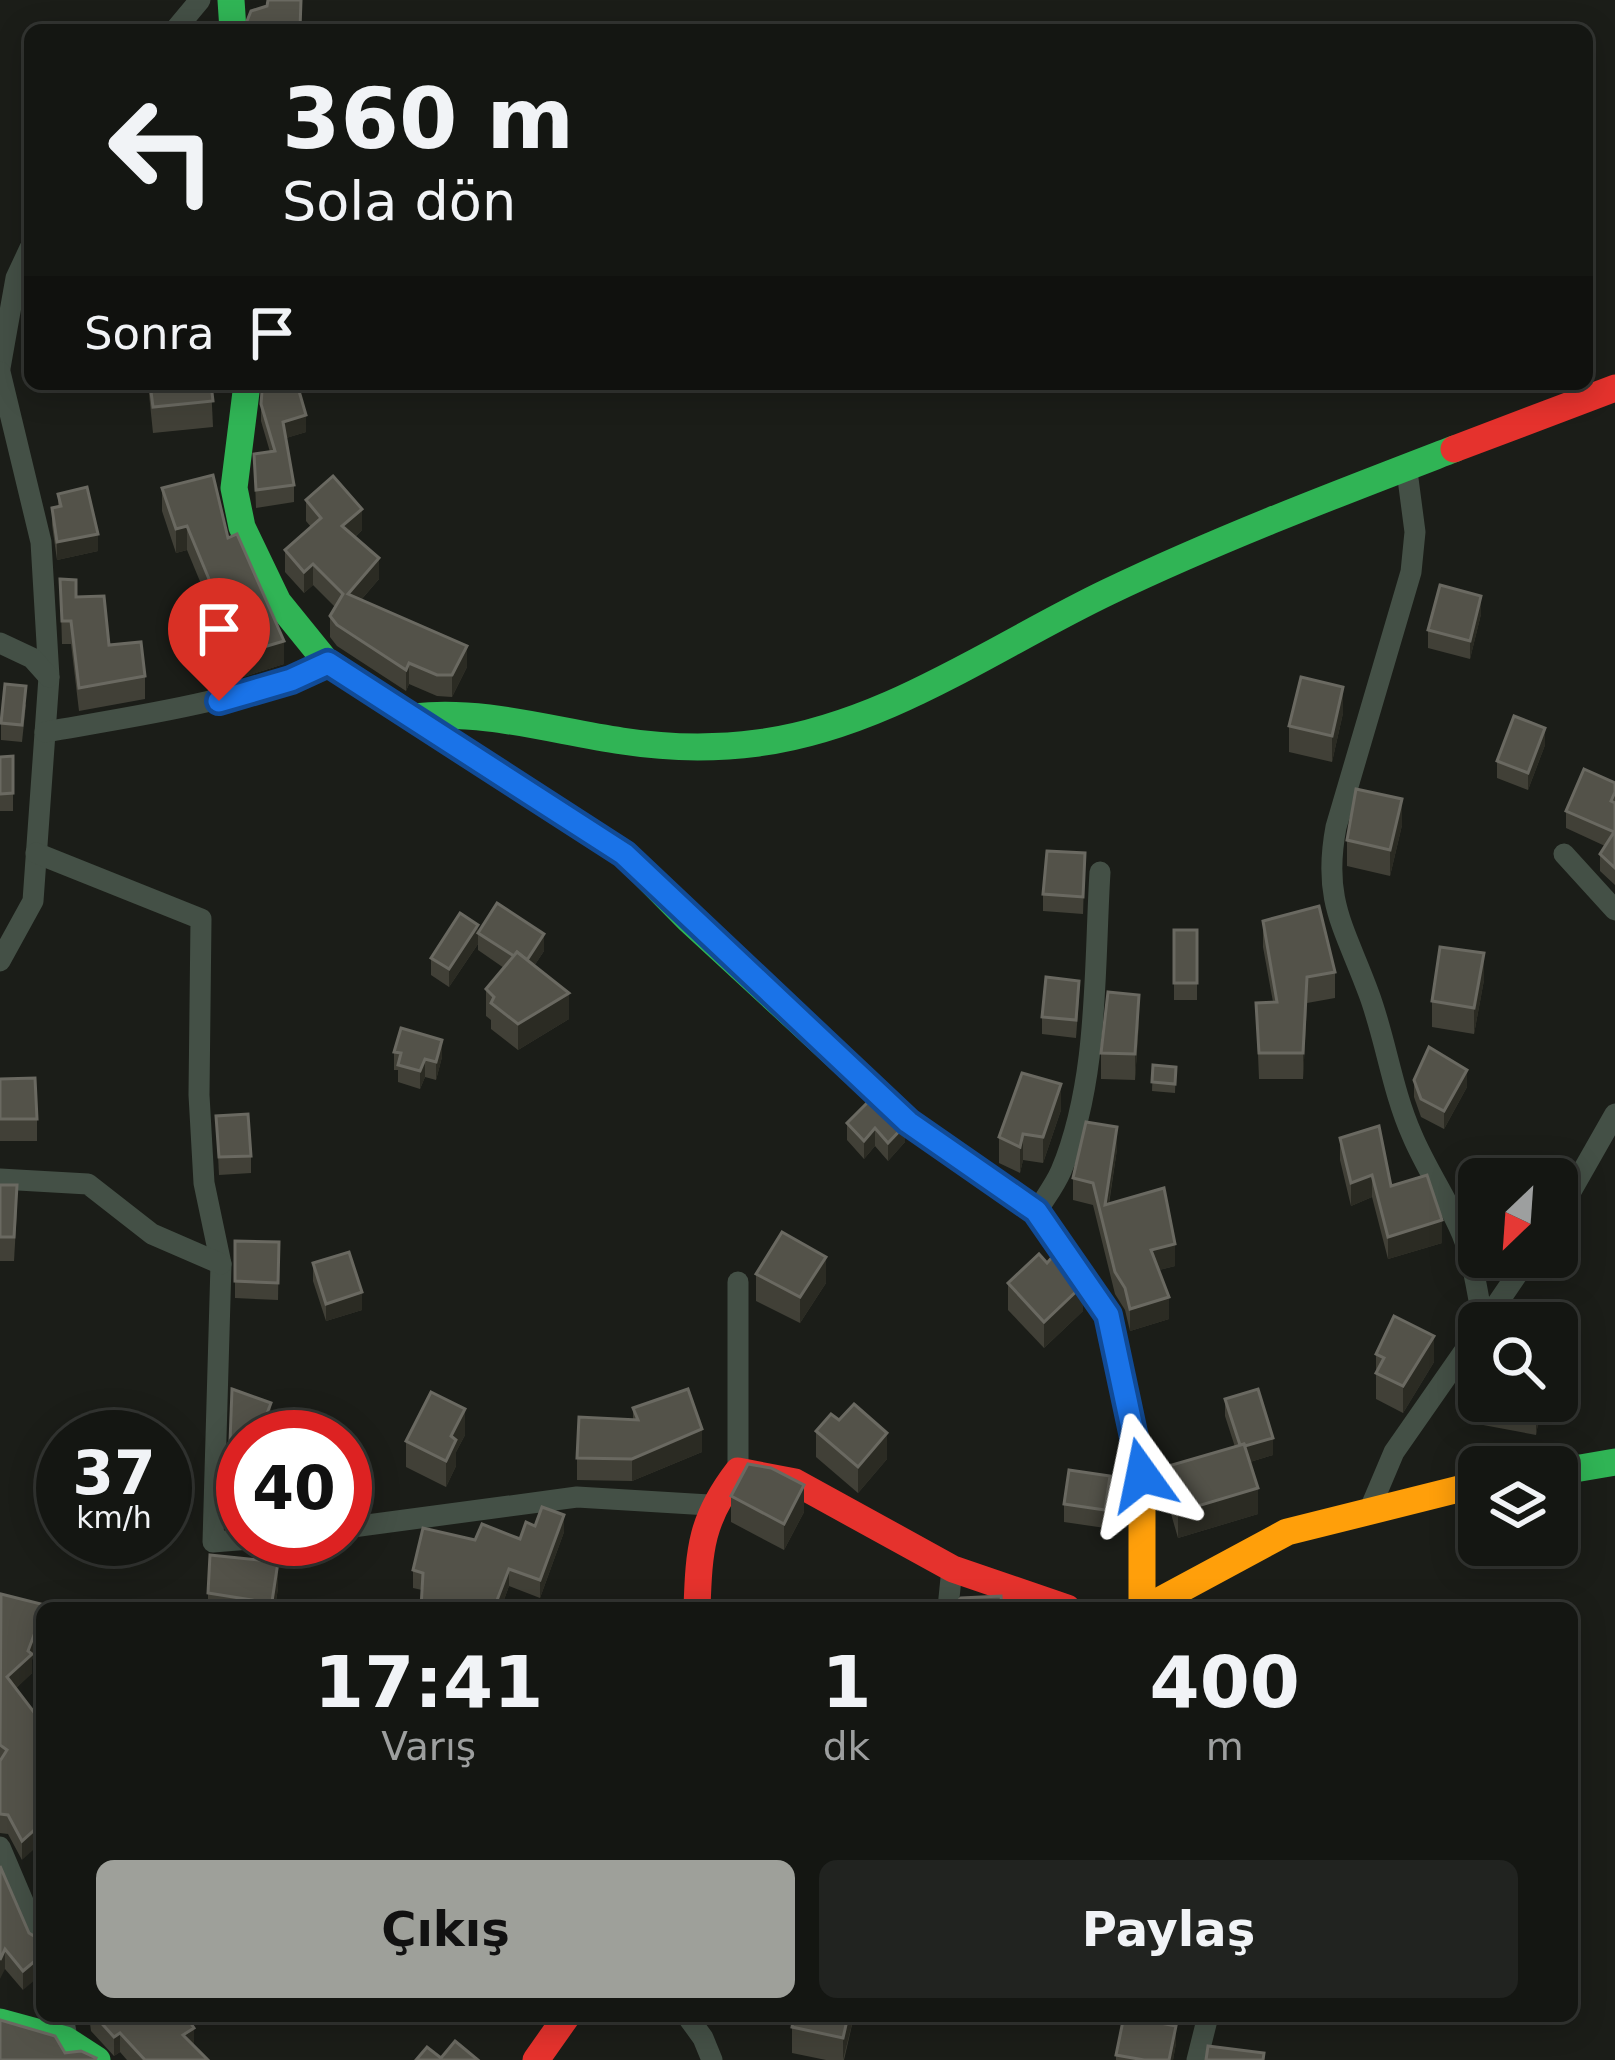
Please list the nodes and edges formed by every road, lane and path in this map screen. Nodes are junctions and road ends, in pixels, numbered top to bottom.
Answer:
1 (200, 0) edge
2 (180, 24) edge
3 (24, 261) edge
4 (0, 370) edge
5 (1615, 388) edge
6 (246, 390) edge
7 (1407, 470) junction
8 (0, 643) edge
9 (328, 663) junction
10 (49, 677) junction
11 (414, 717) junction
12 (45, 732) junction
13 (36, 853) junction
14 (1564, 854) dead end
15 (1100, 872) dead end
16 (1615, 910) edge
17 (0, 961) edge
18 (1615, 1114) edge
19 (0, 1179) edge
20 (1578, 1179) edge
21 (1036, 1211) junction
22 (221, 1264) junction
23 (738, 1282) dead end
24 (1478, 1302) edge
25 (1458, 1360) edge
26 (217, 1410) edge
27 (216, 1438) edge
28 (1615, 1462) edge
29 (1578, 1468) edge
30 (738, 1471) junction
31 (1458, 1489) edge
32 (709, 1505) junction
33 (1369, 1511) junction
34 (372, 1524) edge
35 (216, 1542) edge
36 (952, 1568) junction
37 (697, 1602) edge
38 (949, 1602) edge
39 (1050, 1602) edge
40 (1144, 1602) edge
41 (1155, 1602) edge
42 (0, 1847) edge
43 (36, 1932) edge
44 (0, 2022) edge
45 (563, 2022) edge
46 (691, 2022) edge
47 (1206, 2022) edge
48 (67, 2039) edge
49 (97, 2060) edge
50 (536, 2060) edge
51 (712, 2060) edge
52 (1197, 2060) edge

1 - 2 street
3 - 4 street
4 - 10 street
5 - 7 street
6 - 9 street
7 - 11 street
7 - 24 street
8 - 10 street
9 - 11 street
9 - 12 street
10 - 12 street
11 - 21 street
12 - 13 street
13 - 17 street
13 - 22 street
14 - 16 street
15 - 21 street
18 - 20 street
19 - 22 street
21 - 40 street
22 - 26 street
23 - 30 street
25 - 33 street
27 - 35 street
28 - 29 street
30 - 32 street
30 - 36 street
31 - 33 street
32 - 34 street
32 - 37 street
33 - 41 street
36 - 38 street
36 - 39 street
42 - 43 street
44 - 48 street
45 - 50 street
46 - 51 street
47 - 52 street
48 - 49 street

